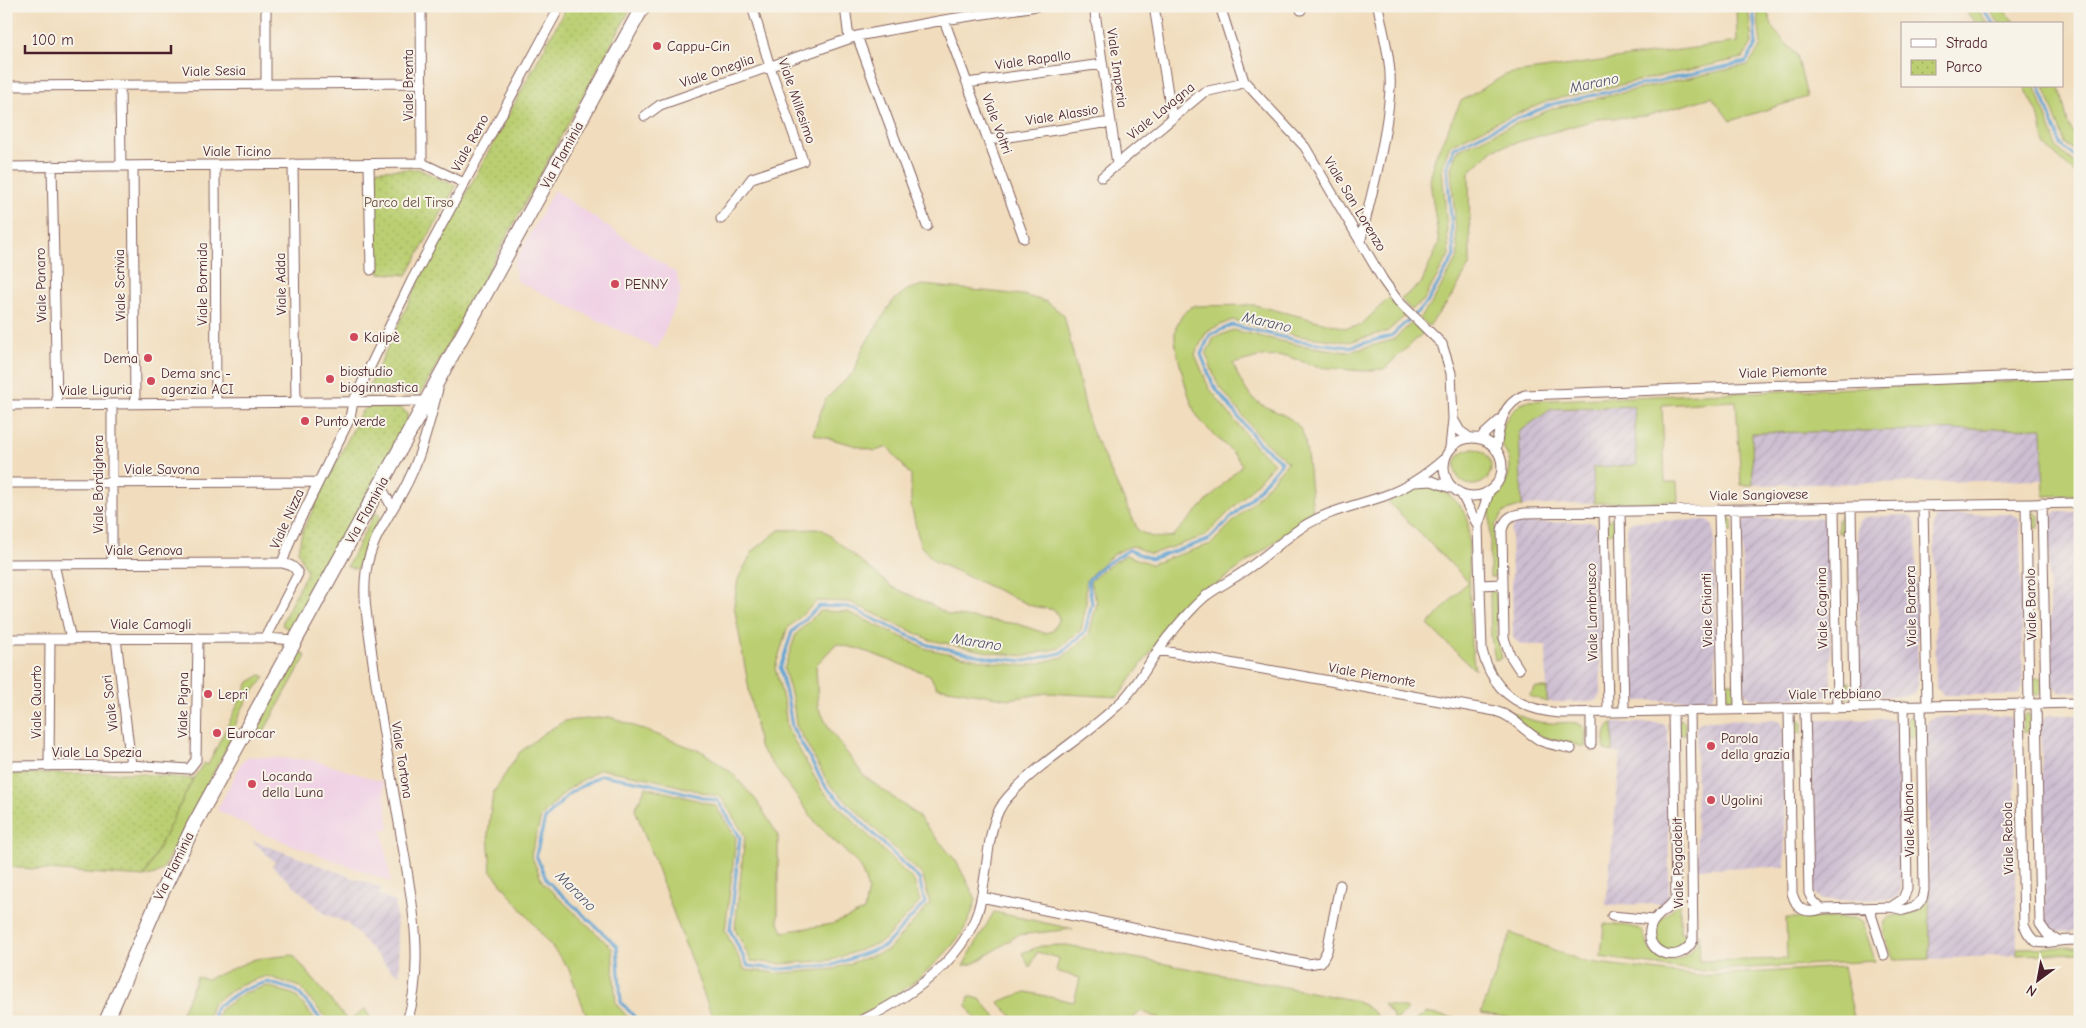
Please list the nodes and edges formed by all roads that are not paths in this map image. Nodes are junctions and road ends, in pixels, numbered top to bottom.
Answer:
1 (266, 6) edge
2 (421, 6) edge
3 (560, 6) edge
4 (643, 6) edge
5 (752, 6) edge
6 (845, 6) edge
7 (1038, 6) edge
8 (1094, 6) edge
9 (1154, 6) edge
10 (1220, 6) edge
11 (1378, 6) edge
12 (944, 20) junction
13 (853, 38) junction
14 (1102, 64) junction
15 (770, 67) junction
16 (1244, 81) junction
17 (967, 82) junction
18 (422, 83) junction
19 (266, 84) junction
20 (120, 85) junction
21 (6, 86) edge
22 (645, 116) dead end
23 (1172, 118) junction
24 (1111, 122) junction
25 (988, 140) junction
26 (293, 164) junction
27 (369, 164) junction
28 (422, 164) junction
29 (1117, 164) junction
30 (215, 165) junction
31 (6, 166) edge
32 (52, 166) junction
33 (121, 166) junction
34 (133, 166) junction
35 (1102, 177) dead end
36 (464, 184) junction
37 (721, 219) dead end
38 (927, 226) dead end
39 (1024, 238) dead end
40 (1360, 240) junction
41 (372, 270) dead end
42 (2080, 374) edge
43 (441, 376) junction
44 (426, 401) junction
45 (296, 402) junction
46 (353, 402) junction
47 (216, 403) junction
48 (57, 404) junction
49 (112, 404) junction
50 (135, 404) junction
51 (6, 405) edge
52 (1454, 419) junction
53 (1500, 420) junction
54 (1475, 438) junction
55 (1450, 448) junction
56 (1496, 450) junction
57 (1445, 458) junction
58 (112, 482) junction
59 (318, 482) junction
60 (1415, 482) junction
61 (6, 483) edge
62 (380, 486) junction
63 (1452, 489) junction
64 (1489, 492) junction
65 (1462, 495) junction
66 (2042, 503) junction
67 (2080, 503) edge
68 (2026, 504) junction
69 (1924, 506) junction
70 (392, 507) junction
71 (1834, 507) junction
72 (1851, 507) junction
73 (1719, 509) junction
74 (1735, 509) junction
75 (1604, 511) junction
76 (1620, 511) junction
77 (1478, 526) junction
78 (282, 563) junction
79 (6, 564) edge
80 (54, 564) junction
81 (112, 564) junction
82 (1503, 584) junction
83 (1480, 585) junction
84 (50, 638) junction
85 (116, 638) junction
86 (198, 638) junction
87 (265, 638) junction
88 (6, 639) edge
89 (70, 639) junction
90 (296, 640) junction
91 (1158, 650) junction
92 (1520, 670) dead end
93 (2080, 703) edge
94 (2019, 704) junction
95 (2032, 704) junction
96 (2046, 704) junction
97 (1904, 706) junction
98 (1924, 706) junction
99 (1854, 707) junction
100 (1789, 708) junction
101 (1805, 708) junction
102 (1837, 708) junction
103 (1690, 710) junction
104 (1723, 710) junction
105 (1739, 710) junction
106 (1673, 711) junction
107 (1591, 712) junction
108 (1608, 712) junction
109 (1624, 712) junction
110 (1591, 744) dead end
111 (1572, 749) dead end
112 (131, 765) junction
113 (6, 766) edge
114 (49, 766) junction
115 (189, 769) joint
116 (1340, 884) dead end
117 (981, 897) junction
118 (1869, 908) junction
119 (1891, 908) junction
120 (1822, 909) junction
121 (1612, 916) dead end
122 (1654, 920) junction
123 (2080, 940) edge
124 (2061, 941) junction
125 (1884, 955) dead end
126 (106, 1022) edge
127 (406, 1022) edge
128 (859, 1022) edge

1 - 19 street
2 - 18 street, Viale Brenta
3 - 36 street, Viale Reno
4 - 43 main road, Via Flaminia
5 - 15 street, Viale Millesimo
6 - 13 street
7 - 12 street, Viale Oneglia
8 - 14 street, Viale Imperia
9 - 23 street
10 - 16 street, Viale San Lorenzo
11 - 40 street
12 - 13 street, Viale Oneglia
12 - 17 street, Viale Voltri
13 - 15 street, Viale Oneglia
13 - 38 street
14 - 17 street, Viale Rapallo
14 - 24 street, Viale Imperia
15 - 22 street, Viale Oneglia
15 - 37 street, Viale Millesimo
16 - 23 street, Viale Lavagna
16 - 40 street, Viale San Lorenzo
17 - 25 street, Viale Voltri
18 - 19 street, Viale Sesia
18 - 28 street, Viale Brenta
19 - 20 street, Viale Sesia
20 - 21 street, Viale Sesia
20 - 33 street
23 - 29 street, Viale Lavagna
24 - 25 street, Viale Alassio
24 - 29 street, Viale Imperia
25 - 39 street, Viale Voltri
26 - 27 street, Viale Ticino
26 - 30 street, Viale Ticino
26 - 45 street, Viale Adda
27 - 28 street, Viale Ticino
27 - 41 street
28 - 36 street, Viale Ticino
29 - 35 street, Viale Lavagna
30 - 34 street, Viale Ticino
30 - 47 street, Viale Bormida
31 - 32 street, Viale Ticino
32 - 33 street, Viale Ticino
32 - 48 street, Viale Panaro
33 - 34 street, Viale Ticino
34 - 50 street, Viale Scrivia
36 - 46 street, Viale Reno
40 - 52 street, Viale San Lorenzo
42 - 53 street, Viale Piemonte
43 - 44 main road, Via Flaminia
43 - 70 street, Viale Tortona
44 - 46 street, Viale Liguria
44 - 62 main road, Via Flaminia
45 - 46 street, Viale Liguria
45 - 47 street, Viale Liguria
46 - 59 street, Viale Nizza
47 - 50 street, Viale Liguria
48 - 49 street, Viale Liguria
48 - 51 street, Viale Liguria
49 - 50 street, Viale Liguria
49 - 58 street, Viale Bordighera
52 - 54 street
52 - 55 street, Viale San Lorenzo
53 - 54 street, Viale Piemonte
53 - 56 street, Viale Piemonte
54 - 55 street
54 - 56 street
55 - 57 street
56 - 64 street
57 - 60 street
57 - 63 street
58 - 59 street, Viale Savona
58 - 61 street, Viale Savona
58 - 81 street, Viale Bordighera
59 - 78 street, Viale Nizza
60 - 63 street
60 - 91 street
62 - 70 street
62 - 90 main road, Via Flaminia
63 - 65 street
64 - 65 street
64 - 77 street, Viale Trebbiano
65 - 77 street, Viale Trebbiano
66 - 67 street, Viale Sangiovese
66 - 68 street, Viale Sangiovese
66 - 96 street, Viale Barolo
68 - 69 street, Viale Sangiovese
68 - 95 street, Viale Barolo
69 - 72 street, Viale Sangiovese
69 - 98 street, Viale Barbera
70 - 127 street, Viale Tortona
71 - 72 street, Viale Sangiovese
71 - 74 street, Viale Sangiovese
71 - 102 street, Viale Cagnina
72 - 99 street
73 - 74 street, Viale Sangiovese
73 - 76 street, Viale Sangiovese
73 - 104 street, Viale Chianti
74 - 105 street
75 - 76 street, Viale Sangiovese
75 - 82 street, Viale Sangiovese
75 - 108 street, Viale Lambrusco
76 - 109 street
77 - 83 street, Viale Trebbiano
78 - 81 street, Viale Genova
78 - 87 street, Viale Nizza
79 - 80 street, Viale Genova
80 - 81 street, Viale Genova
80 - 89 street
82 - 83 street
82 - 92 street, Viale Sangiovese
83 - 107 street, Viale Trebbiano
84 - 88 street, Viale Camogli
84 - 89 street, Viale Camogli
84 - 114 street, Viale Quarto
85 - 86 street, Viale Camogli
85 - 89 street, Viale Camogli
85 - 112 street, Viale Sori
86 - 87 street, Viale Camogli
86 - 115 street, Viale Pigna
87 - 90 street, Viale Camogli
90 - 126 main road, Via Flaminia
91 - 111 street, Viale Piemonte
91 - 117 street
93 - 96 street, Viale Trebbiano
94 - 95 street, Viale Trebbiano
94 - 98 street, Viale Trebbiano
94 - 124 street, Viale Rebola
95 - 96 street, Viale Trebbiano
95 - 124 street
97 - 98 street, Viale Trebbiano
97 - 99 street, Viale Trebbiano
97 - 119 street, Viale Albana
98 - 119 street, Viale Albana
99 - 102 street, Viale Trebbiano
100 - 101 street, Viale Trebbiano
100 - 105 street, Viale Trebbiano
100 - 120 street, Viale Albana
101 - 102 street, Viale Trebbiano
101 - 120 street
103 - 104 street, Viale Trebbiano
103 - 106 street, Viale Trebbiano
103 - 122 street, Viale Pagadebit
104 - 105 street, Viale Trebbiano
106 - 109 street, Viale Trebbiano
106 - 122 street, Viale Pagadebit
107 - 108 street, Viale Trebbiano
107 - 110 street
108 - 109 street, Viale Trebbiano
112 - 114 street, Viale La Spezia
112 - 115 street, Viale La Spezia
113 - 114 street, Viale La Spezia
116 - 117 street
117 - 128 street
118 - 119 street, Viale Albana
118 - 120 street, Viale Albana
118 - 125 street
121 - 122 street, Viale Pagadebit
123 - 124 street, Viale Rebola

